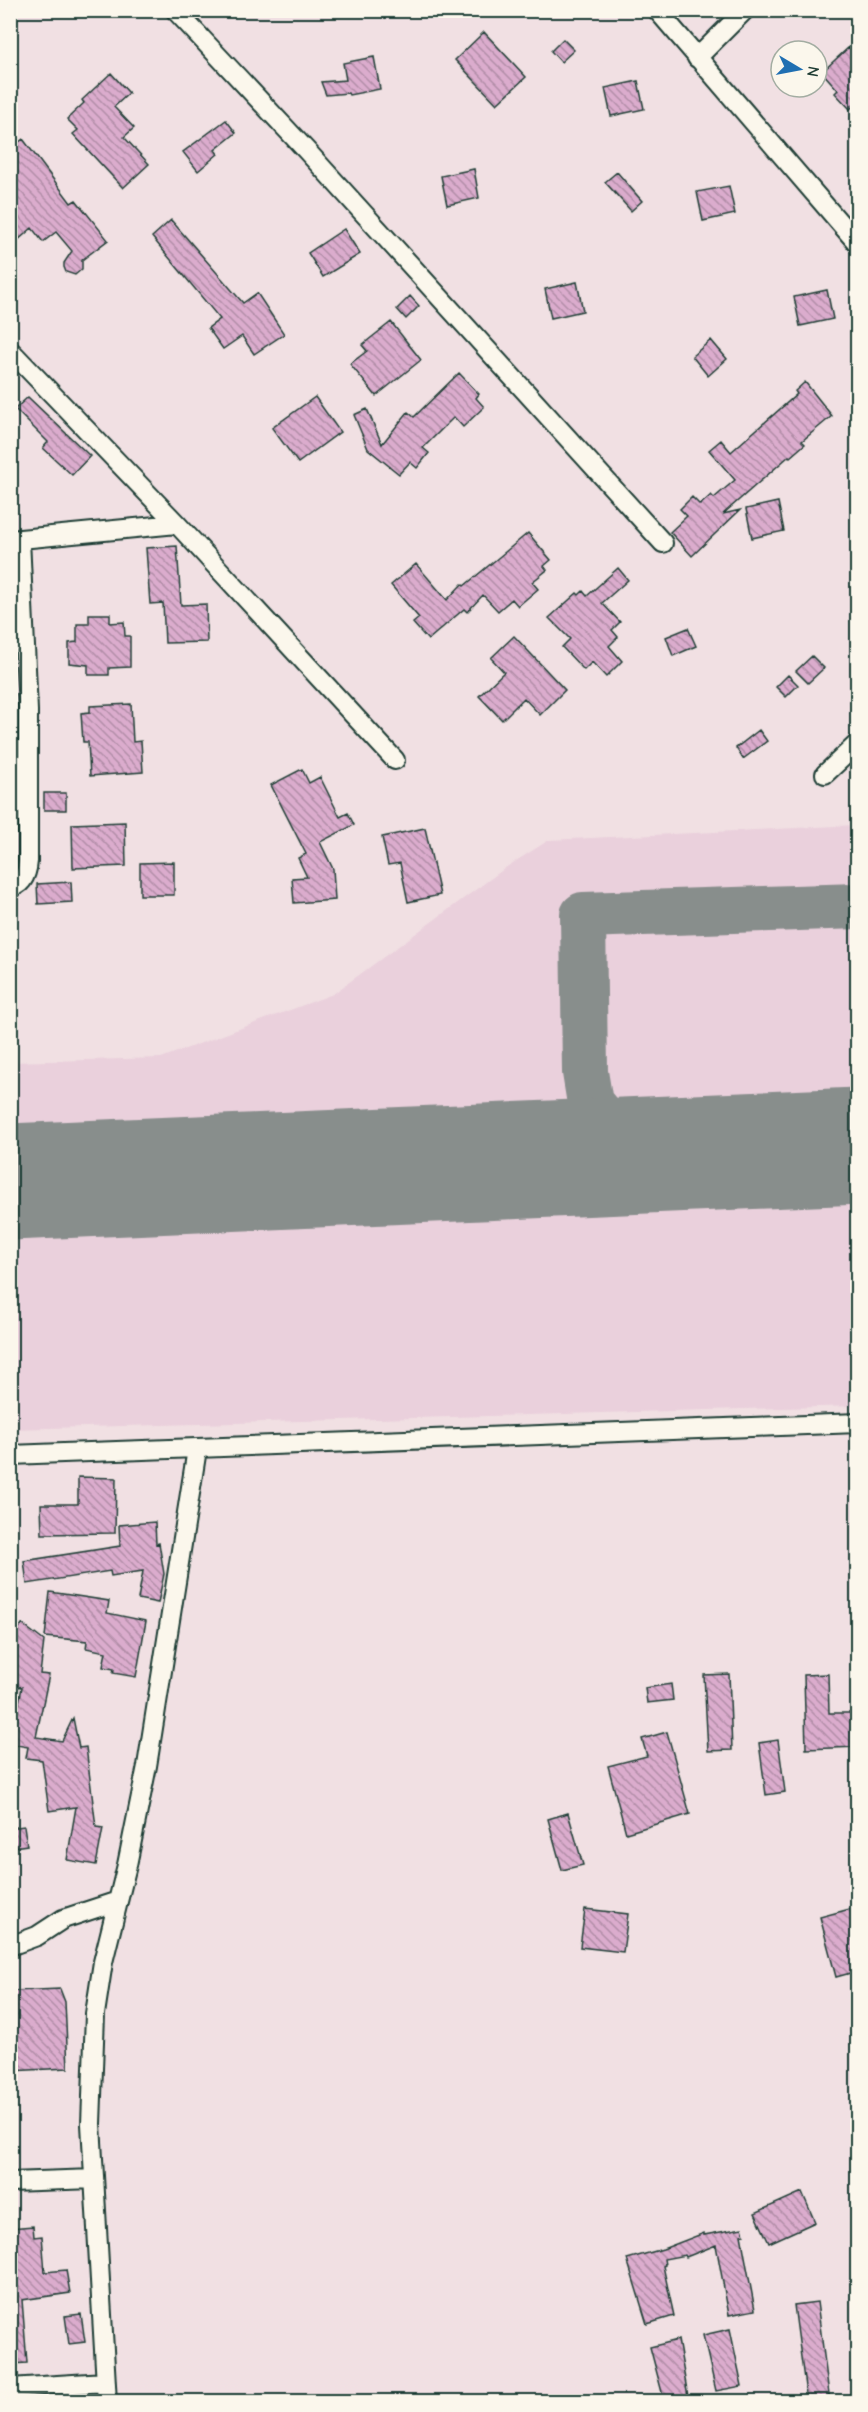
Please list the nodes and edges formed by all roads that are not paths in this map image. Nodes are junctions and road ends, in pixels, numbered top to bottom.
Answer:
1 (175, 10) edge
2 (657, 10) edge
3 (745, 10) edge
4 (697, 58) junction
5 (858, 244) edge
6 (10, 350) edge
7 (177, 524) junction
8 (15, 539) edge
9 (663, 543) dead end
10 (858, 743) edge
11 (395, 760) dead end
12 (825, 774) dead end
13 (10, 887) edge
14 (858, 1423) edge
15 (196, 1449) junction
16 (10, 1455) edge
17 (118, 1901) junction
18 (10, 1946) edge
19 (94, 2179) junction
20 (10, 2182) edge
21 (105, 2382) junction
22 (10, 2388) edge
23 (107, 2402) edge

1 - 9 street
2 - 4 street
3 - 4 street
4 - 5 street
6 - 7 street
7 - 8 street
7 - 11 street
8 - 13 street
10 - 12 street
14 - 15 street
15 - 16 street
15 - 17 street
17 - 18 street
17 - 19 street
19 - 20 street
19 - 21 street
21 - 22 street
21 - 23 street

